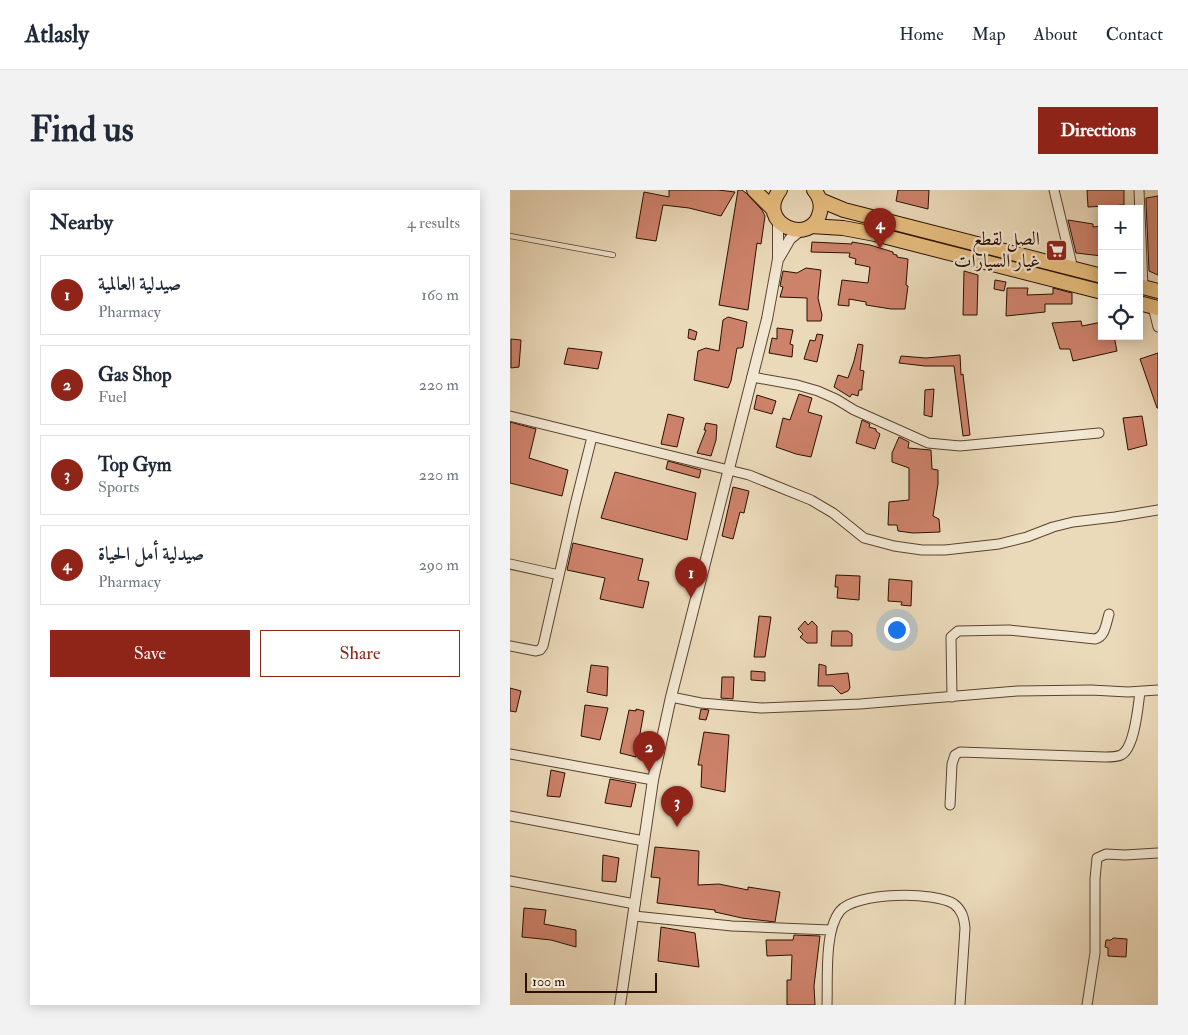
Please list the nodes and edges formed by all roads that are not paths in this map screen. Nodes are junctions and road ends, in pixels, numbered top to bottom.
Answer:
1 (754, 190) edge
2 (780, 190) edge
3 (1054, 190) edge
4 (1139, 190) edge
5 (818, 194) edge
6 (776, 215) junction
7 (806, 228) junction
8 (510, 236) edge
9 (1140, 250) edge
10 (613, 254) dead end
11 (778, 259) junction
12 (1072, 269) junction
13 (1098, 275) edge
14 (1143, 287) edge
15 (1098, 291) edge
16 (1158, 291) edge
17 (1143, 304) edge
18 (1156, 308) edge
19 (1158, 327) edge
20 (752, 377) junction
21 (510, 416) edge
22 (1099, 434) dead end
23 (592, 437) junction
24 (728, 468) junction
25 (1158, 510) edge
26 (510, 564) edge
27 (560, 575) junction
28 (1109, 614) dead end
29 (510, 646) edge
30 (1158, 690) edge
31 (1140, 692) junction
32 (671, 697) junction
33 (952, 697) junction
34 (510, 754) edge
35 (653, 780) junction
36 (950, 805) dead end
37 (510, 816) edge
38 (644, 841) junction
39 (1158, 853) edge
40 (510, 881) edge
41 (635, 904) junction
42 (634, 916) junction
43 (830, 930) junction
44 (620, 1005) edge
45 (827, 1005) edge
46 (960, 1005) edge
47 (1087, 1005) edge

1 - 6 main road
2 - 6 main road
3 - 12 street
4 - 9 street
5 - 7 main road
5 - 12 main road
6 - 7 main road
6 - 11 street
7 - 11 street
7 - 15 main road
8 - 10 lane
11 - 20 street
12 - 13 main road
14 - 16 main road
17 - 18 main road
18 - 19 street
20 - 22 street
20 - 24 street
21 - 23 street
23 - 24 street
23 - 27 street
24 - 25 street
24 - 32 street
26 - 27 street
27 - 29 street
28 - 33 street
30 - 31 street
31 - 33 street
31 - 36 street
32 - 33 street
32 - 35 street
34 - 35 street
35 - 38 street
37 - 38 street
38 - 41 street
39 - 47 street
40 - 41 street
41 - 42 street
42 - 43 street
42 - 44 street
43 - 45 street
43 - 46 street

